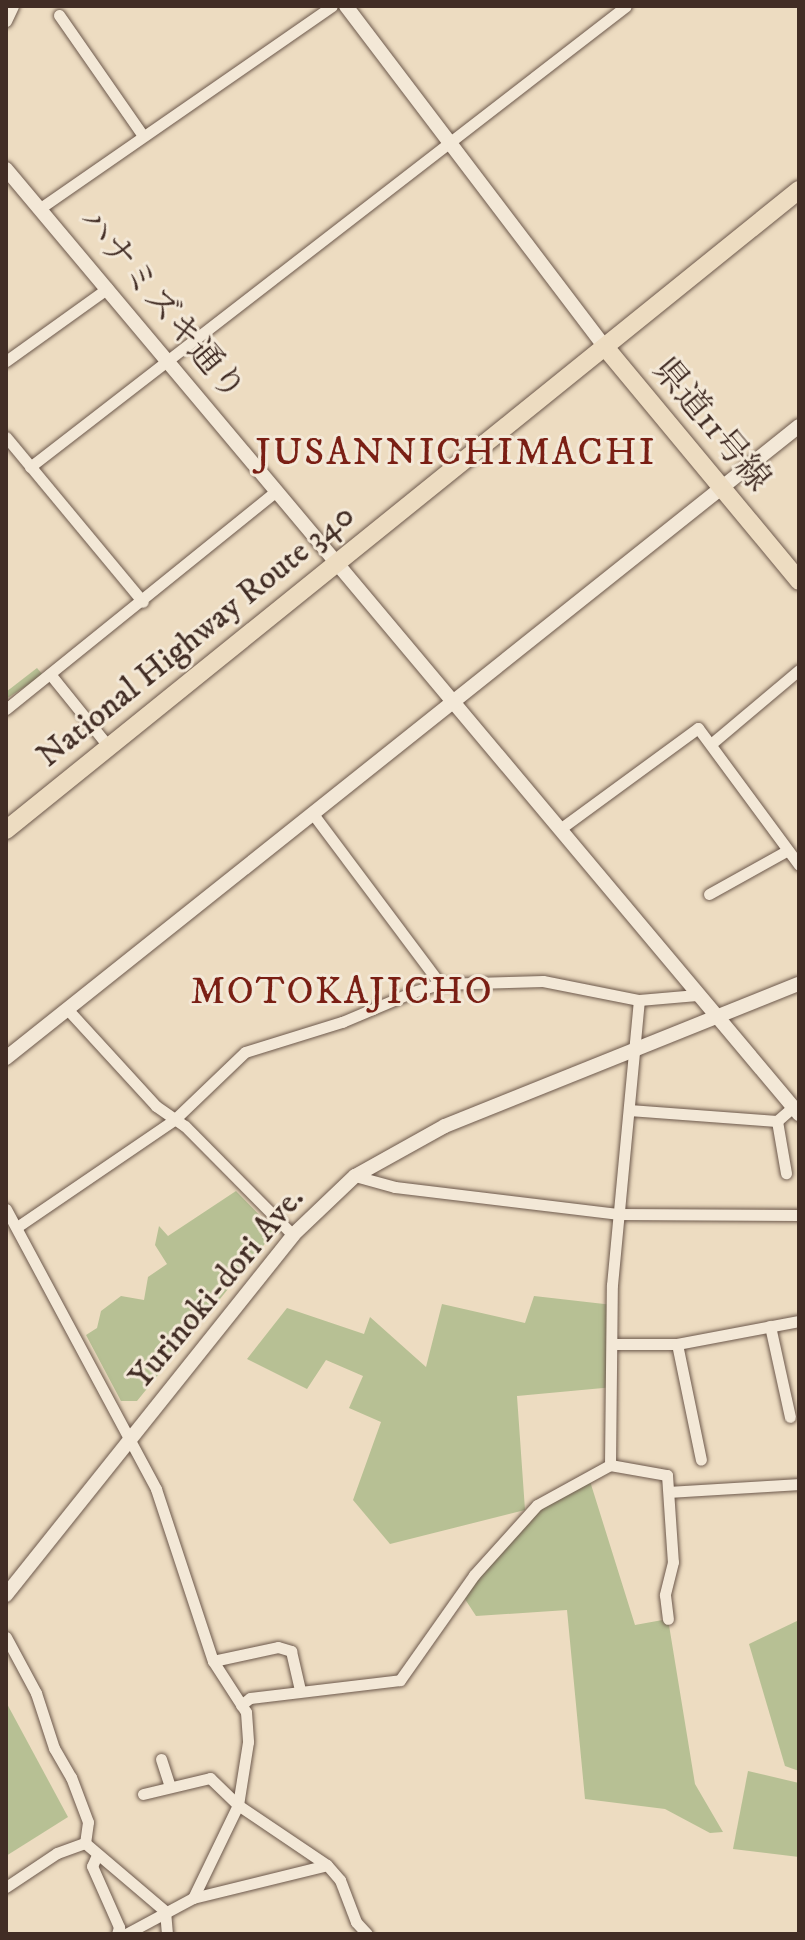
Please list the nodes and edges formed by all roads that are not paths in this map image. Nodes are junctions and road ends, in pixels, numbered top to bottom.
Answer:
1 (13, 6) edge
2 (332, 6) edge
3 (346, 6) edge
4 (621, 7) edge
5 (59, 15) dead end
6 (6, 21) edge
7 (143, 136) junction
8 (451, 144) junction
9 (6, 169) edge
10 (799, 190) edge
11 (39, 209) junction
12 (108, 288) junction
13 (605, 347) junction
14 (168, 360) junction
15 (6, 361) edge
16 (799, 426) edge
17 (7, 441) edge
18 (30, 467) junction
19 (723, 490) junction
20 (276, 491) junction
21 (336, 564) junction
22 (799, 581) edge
23 (143, 602) junction
24 (799, 670) edge
25 (50, 674) junction
26 (455, 700) junction
27 (6, 709) edge
28 (711, 744) junction
29 (109, 747) junction
30 (313, 814) junction
31 (560, 829) junction
32 (6, 830) edge
33 (788, 850) junction
34 (799, 865) edge
35 (709, 894) dead end
36 (440, 984) junction
37 (799, 984) edge
38 (697, 995) junction
39 (639, 1000) junction
40 (69, 1011) junction
41 (716, 1018) junction
42 (635, 1050) junction
43 (6, 1058) edge
44 (629, 1110) junction
45 (796, 1111) edge
46 (174, 1120) junction
47 (777, 1121) junction
48 (786, 1173) dead end
49 (355, 1176) junction
50 (7, 1211) edge
51 (617, 1214) junction
52 (799, 1215) edge
53 (17, 1227) junction
54 (293, 1235) junction
55 (799, 1321) edge
56 (770, 1326) junction
57 (615, 1344) junction
58 (677, 1344) junction
59 (790, 1417) dead end
60 (130, 1439) junction
61 (701, 1460) dead end
62 (610, 1465) junction
63 (799, 1484) edge
64 (669, 1492) junction
65 (6, 1595) edge
66 (668, 1619) dead end
67 (6, 1637) edge
68 (213, 1661) junction
69 (300, 1690) junction
70 (241, 1705) junction
71 (161, 1759) dead end
72 (170, 1787) junction
73 (143, 1794) dead end
74 (238, 1805) junction
75 (85, 1843) junction
76 (97, 1855) junction
77 (327, 1865) junction
78 (6, 1887) edge
79 (193, 1898) junction
80 (165, 1911) junction
81 (117, 1934) edge
82 (126, 1934) edge
83 (167, 1934) edge
84 (367, 1934) edge

1 - 6 street
2 - 7 street
3 - 8 street
4 - 8 street
5 - 7 street
7 - 11 street
8 - 13 street
8 - 14 street
9 - 11 street, ハナミズキ通り
10 - 13 main road, National Highway Route 340
11 - 12 street, ハナミズキ通り
12 - 14 street, ハナミズキ通り
12 - 15 street
13 - 19 main road, 県道11号線
13 - 21 main road, National Highway Route 340
14 - 18 street
14 - 20 street, ハナミズキ通り
16 - 19 street
17 - 18 street
18 - 23 street
19 - 22 main road, 県道11号線
19 - 26 street
20 - 21 street, ハナミズキ通り
20 - 23 street
21 - 26 street, ハナミズキ通り
21 - 29 main road, National Highway Route 340
23 - 25 street
24 - 28 street
25 - 27 street
25 - 29 street
26 - 30 street
26 - 31 street, ハナミズキ通り
28 - 31 street
28 - 33 street
29 - 32 main road, National Highway Route 340
30 - 36 street
30 - 40 street
31 - 38 street, ハナミズキ通り
33 - 34 street
33 - 35 street
36 - 39 street
36 - 46 street
37 - 41 street, Yurinoki-dori Ave.
38 - 39 street
38 - 41 street, ハナミズキ通り
39 - 42 street
40 - 43 street
40 - 46 street
41 - 42 street, Yurinoki-dori Ave.
41 - 45 street, ハナミズキ通り
42 - 44 street
42 - 49 street, Yurinoki-dori Ave.
44 - 47 street
44 - 51 street
45 - 47 street
46 - 53 street
46 - 54 street
47 - 48 street
49 - 51 street
49 - 54 street, Yurinoki-dori Ave.
50 - 53 street
51 - 52 street
51 - 57 street
53 - 60 street
54 - 60 street, Yurinoki-dori Ave.
55 - 56 street
56 - 58 street
56 - 59 street
57 - 58 street
57 - 62 street
58 - 61 street
60 - 65 street, Yurinoki-dori Ave.
60 - 68 street
62 - 64 street
62 - 69 street
63 - 64 street
64 - 66 street
67 - 75 street
68 - 69 street
68 - 70 street
69 - 70 street
70 - 74 street
71 - 72 street
72 - 73 street
72 - 74 street
74 - 77 street
74 - 79 street
75 - 76 street
75 - 78 street
76 - 80 street
76 - 81 street
77 - 79 street
77 - 84 street
79 - 80 street
80 - 82 street
80 - 83 street

